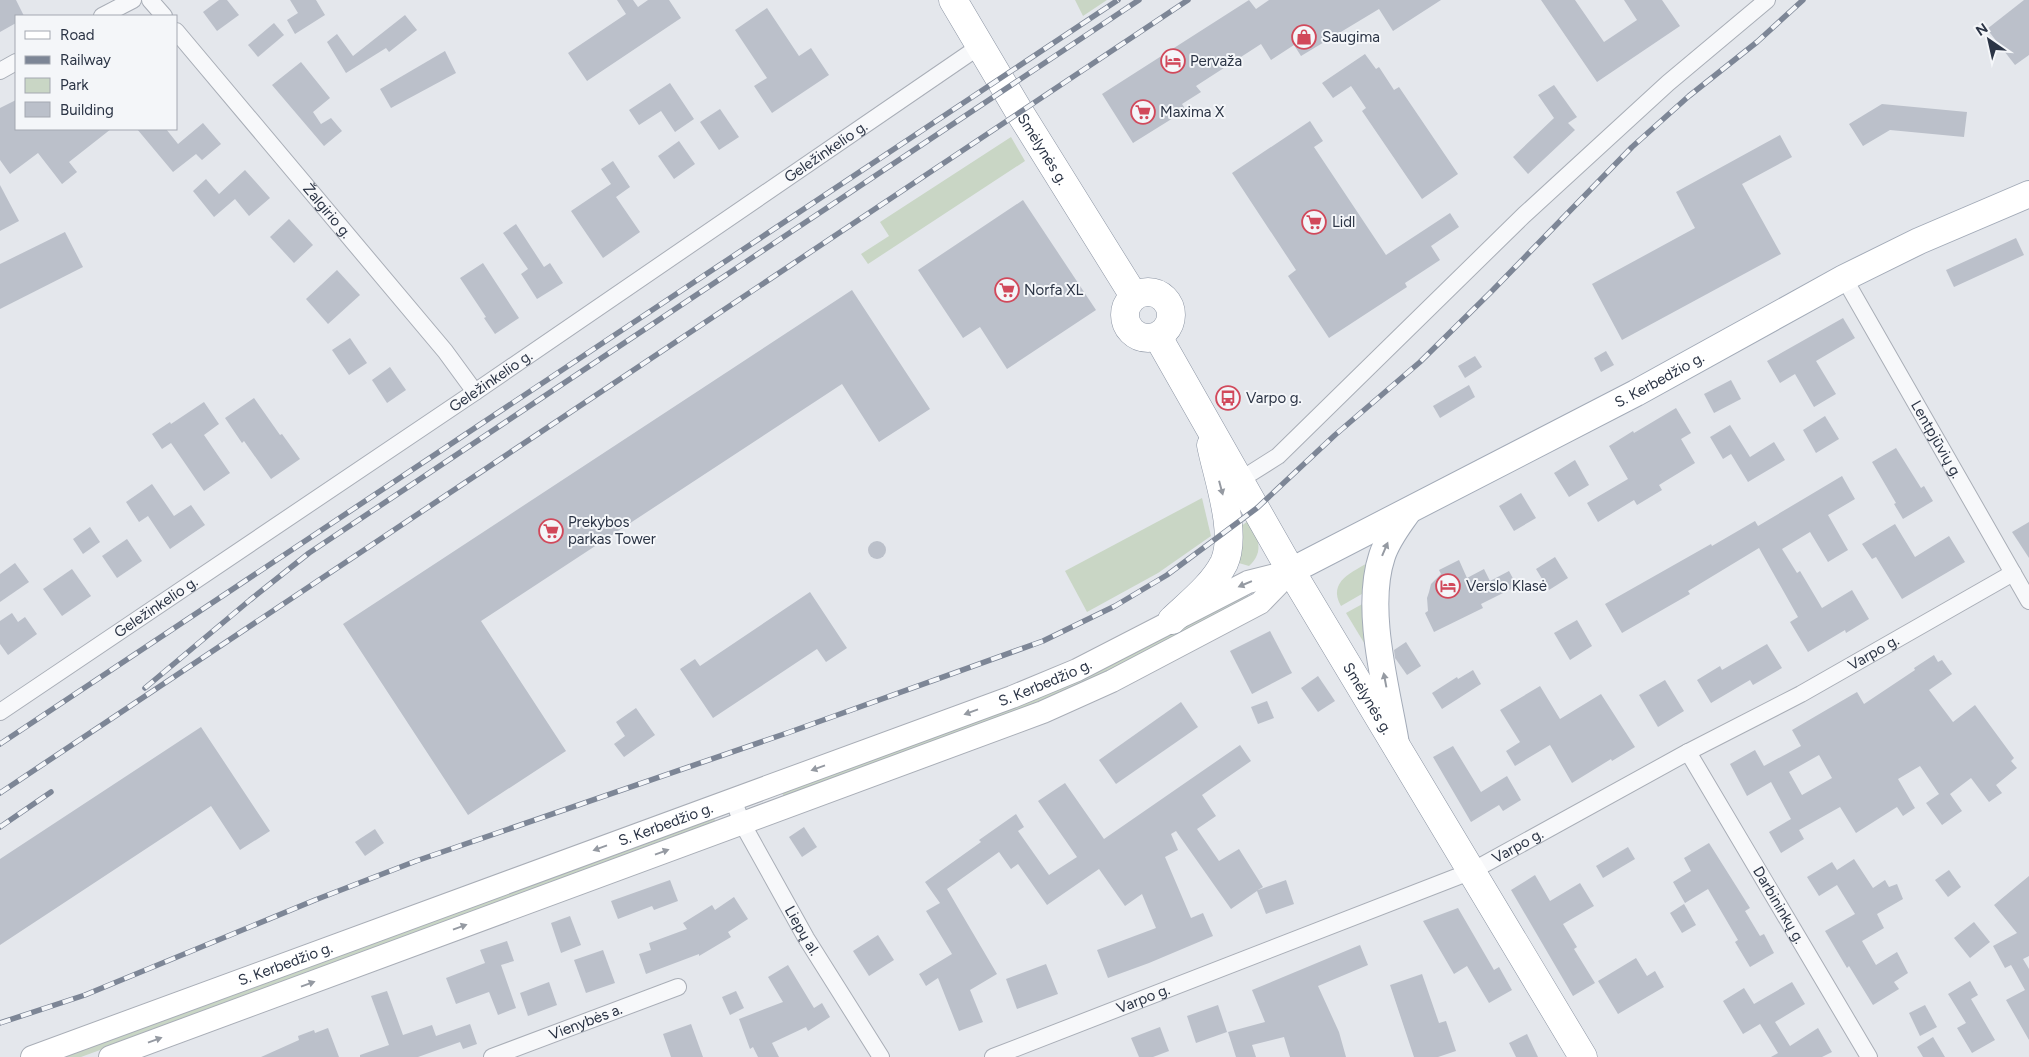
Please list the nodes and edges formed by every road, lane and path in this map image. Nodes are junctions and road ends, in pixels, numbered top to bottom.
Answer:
1 (133, 0) edge
2 (150, 0) edge
3 (953, 0) edge
4 (1767, 0) edge
5 (104, 15) edge
6 (163, 15) edge
7 (178, 33) edge
8 (980, 46) junction
9 (15, 63) edge
10 (0, 71) edge
11 (2029, 194) edge
12 (1844, 278) junction
13 (475, 392) junction
14 (1206, 424) junction
15 (1240, 480) junction
16 (1408, 510) junction
17 (1291, 571) junction
18 (2013, 573) junction
19 (2029, 601) edge
20 (1172, 620) junction
21 (2, 708) edge
22 (1396, 746) junction
23 (1688, 752) junction
24 (733, 799) junction
25 (742, 823) junction
26 (1472, 872) junction
27 (678, 987) dead end
28 (32, 1057) edge
29 (110, 1057) edge
30 (492, 1057) edge
31 (881, 1057) edge
32 (994, 1057) edge
33 (1583, 1057) edge
34 (1870, 1057) edge

1 - 5 street
2 - 6 street
3 - 8 highway, Smėlynės g.
4 - 15 street
7 - 13 street, Žalgirio g.
8 - 13 street, Geležinkelio g.
8 - 14 highway, Smėlynės g.
9 - 10 street
11 - 12 main road, S. Kerbedžio g.
12 - 16 main road, S. Kerbedžio g.
12 - 18 street, Lentpjūvių g.
13 - 21 street, Geležinkelio g.
14 - 15 highway, Smėlynės g.
14 -> 20 highway
15 - 17 highway, Smėlynės g.
16 - 17 main road, S. Kerbedžio g.
22 -> 16 main road
17 -> 20 main road, S. Kerbedžio g.
17 - 22 highway, Smėlynės g.
17 - 25 main road, S. Kerbedžio g.
18 - 19 street, Lentpjūvių g.
18 - 23 street, Varpo g.
20 -> 24 main road, S. Kerbedžio g.
22 - 26 highway, Smėlynės g.
23 - 26 street, Varpo g.
23 - 34 street, Darbininkų g.
24 - 25 street, Liepų al.
24 -> 28 main road, S. Kerbedžio g.
29 -> 25 main road, S. Kerbedžio g.
25 - 31 street, Liepų al.
26 - 32 street, Varpo g.
26 - 33 highway, Smėlynės g.
27 - 30 street, Vienybės a.

